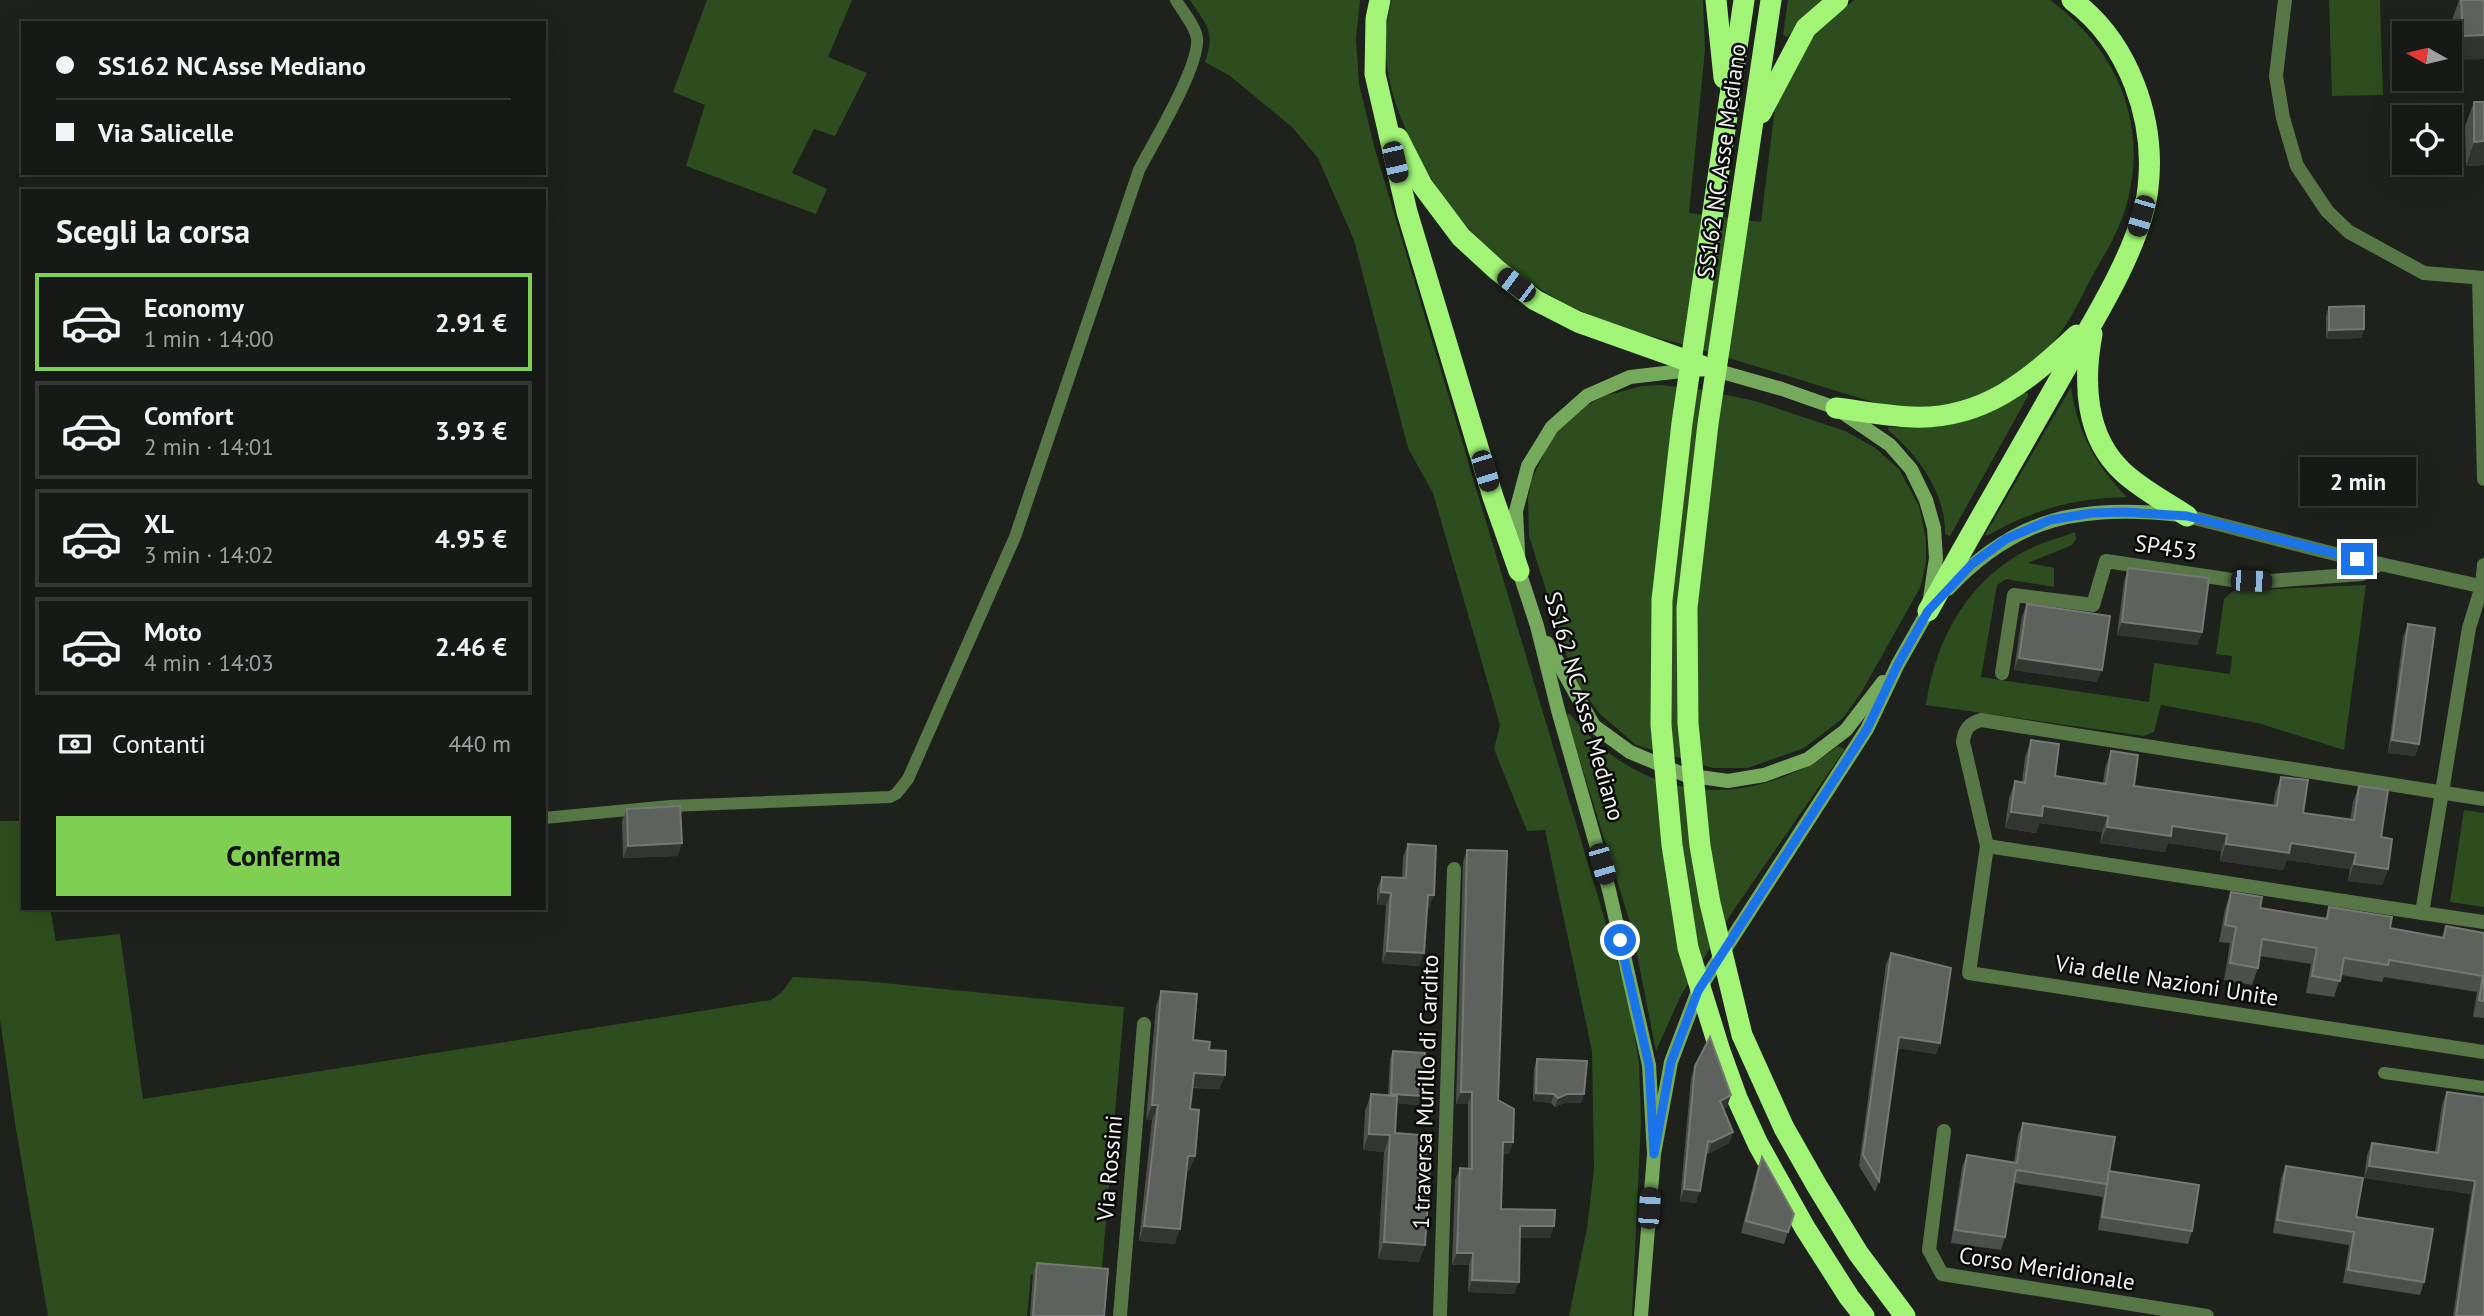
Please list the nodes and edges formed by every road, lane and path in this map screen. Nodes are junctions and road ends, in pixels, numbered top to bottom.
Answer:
1 (1176, 0) edge
2 (1380, 0) edge
3 (1716, 0) edge
4 (1744, 0) edge
5 (1771, 0) edge
6 (1838, 0) edge
7 (2072, 0) edge
8 (2285, 0) edge
9 (1728, 111) junction
10 (1383, 112) junction
11 (1751, 134) junction
12 (2482, 278) edge
13 (2094, 319) junction
14 (1708, 368) junction
15 (1836, 408) junction
16 (2484, 479) edge
17 (2187, 516) junction
18 (2380, 564) junction
19 (2484, 565) edge
20 (1519, 570) junction
21 (2483, 587) edge
22 (1928, 611) junction
23 (1537, 626) junction
24 (1898, 664) junction
25 (2002, 673) dead end
26 (2441, 793) junction
27 (2484, 799) edge
28 (546, 818) edge
29 (1987, 846) junction
30 (1454, 869) dead end
31 (2422, 913) junction
32 (2484, 922) edge
33 (1144, 1024) dead end
34 (2484, 1052) edge
35 (2384, 1073) dead end
36 (2484, 1087) edge
37 (1944, 1131) dead end
38 (1654, 1154) junction
39 (1119, 1316) edge
40 (1440, 1316) edge
41 (1641, 1316) edge
42 (1864, 1316) edge
43 (1905, 1316) edge
44 (2207, 1316) edge

1 - 28 lane
2 - 10 highway
3 - 9 highway
4 - 9 highway, SS162 NC Asse Mediano
5 - 11 highway, SS162 NC Asse Mediano
6 - 11 highway
7 - 13 highway
8 - 12 street
9 - 42 highway, SS162 NC Asse Mediano
10 - 14 highway
10 - 20 highway
11 - 43 highway, SS162 NC Asse Mediano
12 - 16 street
13 - 15 highway
13 - 17 highway
13 - 22 highway
14 - 15 street, SS162 NC Asse Mediano
14 - 20 street, SS162 NC Asse Mediano
15 - 22 street, SS162 NC Asse Mediano
17 - 18 street, SP453
17 - 22 street
18 - 21 street, SP453
18 - 25 street, SP453
19 - 21 street
20 - 23 street, SS162 NC Asse Mediano
21 - 26 street
22 - 24 street, SS162 NC Asse Mediano
23 - 24 street
23 - 38 street, SS162 NC Asse Mediano
24 - 38 street, SS162 NC Asse Mediano
26 - 27 street, Via delle Nazioni Unite
26 - 29 street, Via delle Nazioni Unite
26 - 31 street
29 - 31 street
29 - 34 street, Via delle Nazioni Unite
30 - 40 street, 1 traversa Murillo di Cardito
31 - 32 street
33 - 39 street, Via Rossini
35 - 36 lane
37 - 44 street, Corso Meridionale
38 - 41 street, SS162 NC Asse Mediano

